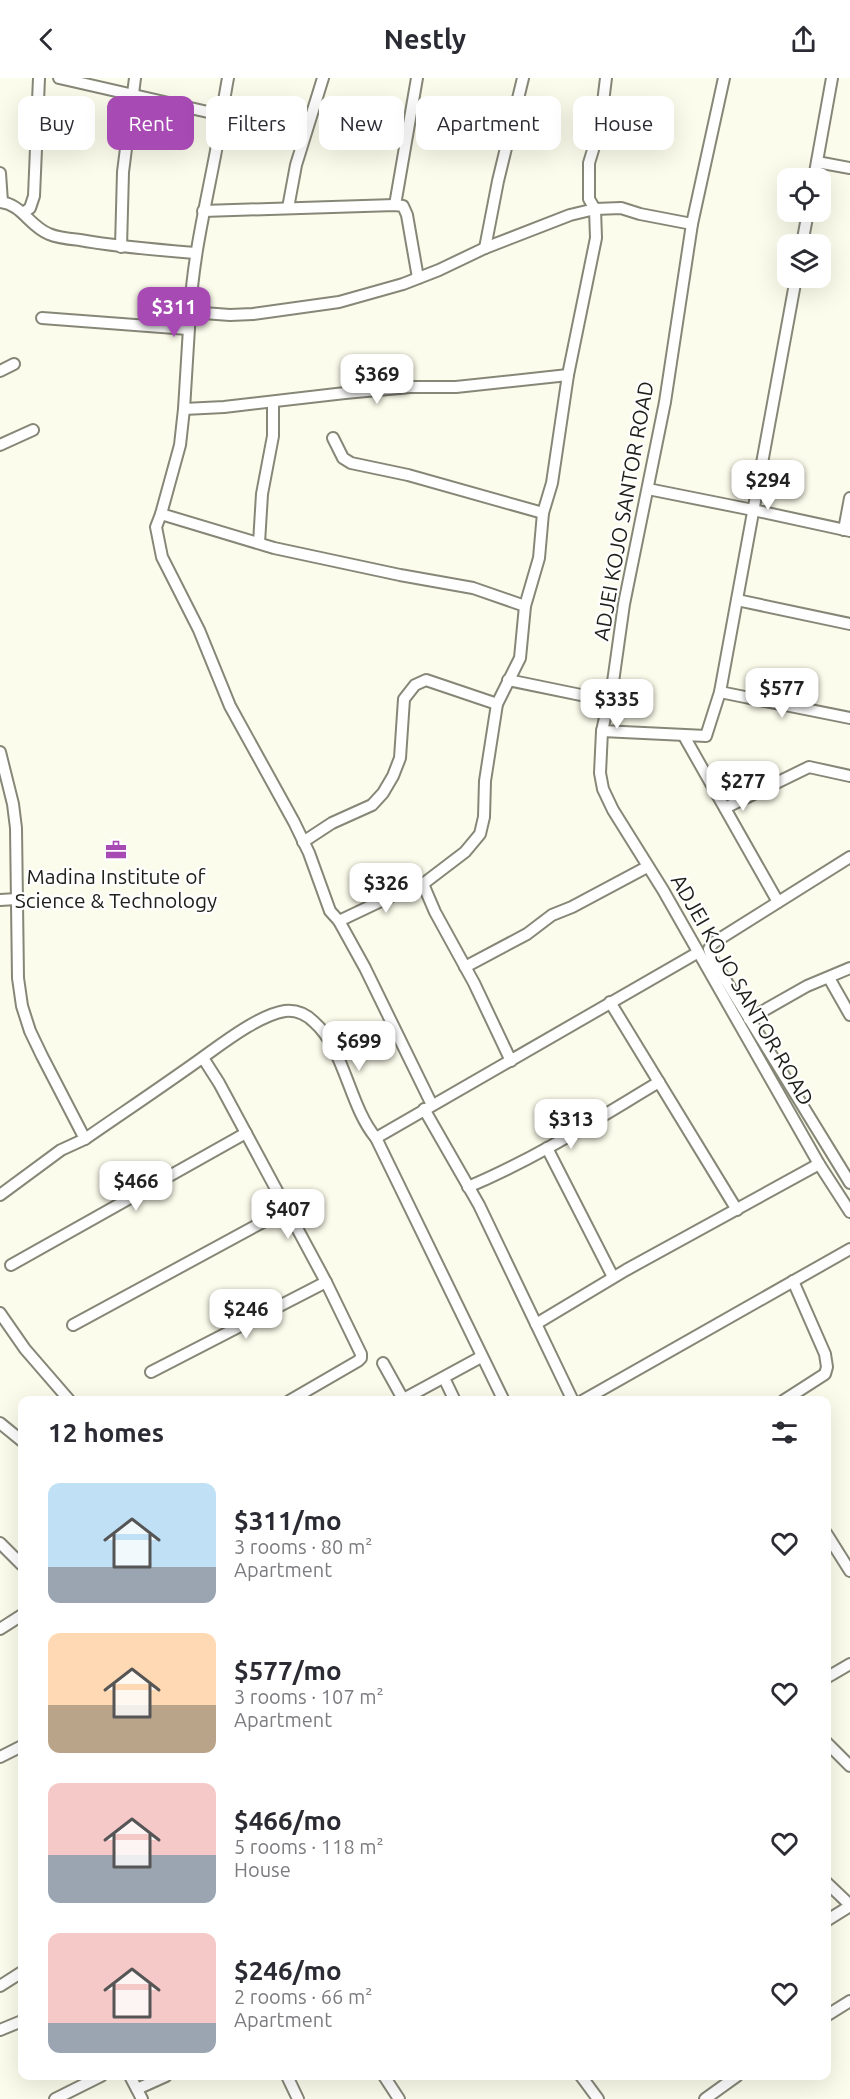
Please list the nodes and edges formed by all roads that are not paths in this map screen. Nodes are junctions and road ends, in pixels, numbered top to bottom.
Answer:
1 (39, 78) edge
2 (59, 78) edge
3 (135, 78) edge
4 (228, 78) edge
5 (322, 78) edge
6 (417, 78) edge
7 (523, 78) edge
8 (606, 78) edge
9 (724, 78) edge
10 (832, 78) edge
11 (132, 94) junction
12 (225, 96) edge
13 (206, 111) edge
14 (216, 150) edge
15 (817, 162) junction
16 (816, 168) edge
17 (850, 168) edge
18 (0, 173) edge
19 (1, 202) edge
20 (395, 205) junction
21 (288, 208) junction
22 (595, 209) junction
23 (203, 212) junction
24 (22, 213) junction
25 (692, 224) junction
26 (121, 247) junction
27 (485, 248) junction
28 (195, 253) junction
29 (418, 278) junction
30 (794, 288) edge
31 (190, 312) junction
32 (42, 318) dead end
33 (188, 328) junction
34 (14, 364) dead end
35 (0, 370) edge
36 (568, 375) junction
37 (273, 402) junction
38 (184, 409) junction
39 (33, 430) dead end
40 (333, 438) dead end
41 (0, 445) edge
42 (648, 489) junction
43 (850, 498) edge
44 (753, 510) junction
45 (543, 513) junction
46 (161, 514) junction
47 (847, 530) edge
48 (259, 543) junction
49 (737, 600) junction
50 (525, 606) junction
51 (850, 624) edge
52 (508, 680) junction
53 (720, 692) junction
54 (610, 701) junction
55 (497, 704) junction
56 (850, 718) edge
57 (602, 731) junction
58 (684, 736) junction
59 (0, 752) edge
60 (850, 776) edge
61 (725, 808) junction
62 (303, 842) junction
63 (850, 857) edge
64 (647, 867) junction
65 (423, 884) junction
66 (17, 899) junction
67 (0, 900) edge
68 (778, 902) junction
69 (339, 921) junction
70 (698, 953) junction
71 (465, 967) junction
72 (850, 968) edge
73 (829, 978) junction
74 (610, 1002) junction
75 (850, 1015) edge
76 (750, 1019) junction
77 (203, 1058) junction
78 (511, 1061) junction
79 (659, 1082) junction
80 (428, 1107) junction
81 (246, 1133) junction
82 (376, 1138) junction
83 (85, 1139) junction
84 (547, 1148) junction
85 (819, 1164) junction
86 (850, 1183) edge
87 (468, 1187) junction
88 (0, 1195) edge
89 (287, 1209) junction
90 (737, 1210) junction
91 (850, 1212) edge
92 (850, 1249) edge
93 (11, 1265) dead end
94 (614, 1277) junction
95 (793, 1281) junction
96 (327, 1282) junction
97 (0, 1313) edge
98 (536, 1324) junction
99 (73, 1325) dead end
100 (481, 1358) junction
101 (383, 1363) dead end
102 (152, 1372) dead end
103 (444, 1378) junction
104 (66, 1396) edge
105 (297, 1396) edge
106 (399, 1396) edge
107 (409, 1396) edge
108 (453, 1396) edge
109 (501, 1396) edge
110 (571, 1396) edge
111 (591, 1396) edge
112 (791, 1396) edge
113 (0, 1422) edge
114 (18, 1438) edge
115 (831, 1541) edge
116 (0, 1542) edge
117 (18, 1561) edge
118 (850, 1570) edge
119 (18, 1618) edge
120 (0, 1629) edge
121 (850, 1664) edge
122 (831, 1675) edge
123 (831, 1747) edge
124 (18, 1752) edge
125 (0, 1757) edge
126 (849, 1764) edge
127 (831, 1887) edge
128 (850, 1906) edge
129 (831, 1918) edge
130 (18, 1975) edge
131 (0, 1986) edge
132 (850, 2001) edge
133 (831, 2013) edge
134 (18, 2023) edge
135 (0, 2030) edge
136 (92, 2080) edge
137 (132, 2080) edge
138 (160, 2080) edge
139 (289, 2080) edge
140 (387, 2080) edge
141 (584, 2080) edge
142 (731, 2080) edge
143 (139, 2094) edge
144 (56, 2099) edge
145 (298, 2099) edge
146 (399, 2099) edge
147 (598, 2099) edge
148 (705, 2099) edge

1 - 24 street
2 - 11 street
3 - 11 street
4 - 12 street
5 - 21 street
6 - 20 street
7 - 27 street
8 - 22 street
9 - 25 street, ADJEI KOJO SANTOR ROAD
10 - 15 street
11 - 13 street
11 - 26 street
14 - 23 street
15 - 16 street
15 - 17 street
18 - 19 street
19 - 24 street
20 - 21 street
20 - 29 street
21 - 23 street
22 - 25 street
22 - 27 street
22 - 36 street
23 - 28 street
24 - 26 street
25 - 42 street, ADJEI KOJO SANTOR ROAD
26 - 28 street
27 - 29 street
28 - 31 street
29 - 31 street
30 - 44 street
31 - 33 street
32 - 33 street
33 - 38 street
34 - 35 street
36 - 37 street
36 - 45 street
37 - 38 street
37 - 48 street
38 - 46 street
39 - 41 street
40 - 45 street
42 - 44 street
42 - 54 street, ADJEI KOJO SANTOR ROAD
43 - 47 street
44 - 47 street
44 - 49 street
45 - 50 street
46 - 48 street
46 - 62 street
48 - 50 street
49 - 51 street
49 - 53 street
50 - 52 street
52 - 54 street
52 - 55 street
53 - 56 street
53 - 58 street
54 - 57 street, ADJEI KOJO SANTOR ROAD
55 - 62 street
55 - 65 street
57 - 58 street
57 - 64 street, ADJEI KOJO SANTOR ROAD
58 - 61 street
59 - 66 street
60 - 61 street
61 - 68 street
62 - 69 street
63 - 68 street
64 - 70 street, ADJEI KOJO SANTOR ROAD
64 - 71 street
65 - 69 street
65 - 71 street
66 - 67 street
66 - 83 street
68 - 76 street
69 - 80 street
70 - 74 street
70 - 85 street, ADJEI KOJO SANTOR ROAD
71 - 78 street
72 - 73 street
73 - 75 street
73 - 76 street
74 - 78 street
74 - 79 street
76 - 86 street
77 - 81 street
77 - 82 street
77 - 83 street
78 - 80 street
79 - 84 street
79 - 90 street
80 - 82 street
80 - 87 street
81 - 89 street
81 - 93 street
82 - 100 street
83 - 88 street
84 - 87 street
84 - 94 street
85 - 90 street
85 - 91 street, ADJEI KOJO SANTOR ROAD
87 - 98 street
89 - 96 street
89 - 99 street
90 - 94 street
92 - 95 street
94 - 98 street
95 - 111 street
95 - 112 street
96 - 102 street
96 - 105 street
97 - 104 street
98 - 110 street
100 - 103 street
100 - 109 street
101 - 106 street
103 - 107 street
103 - 108 street
113 - 114 street
115 - 118 street
116 - 117 street
119 - 120 street
121 - 122 street
123 - 126 street
124 - 125 street
127 - 128 street
128 - 129 street
130 - 131 street
132 - 133 street
134 - 135 street
136 - 144 street
137 - 143 street
138 - 143 street
139 - 145 street
140 - 146 street
141 - 147 street
142 - 148 street

